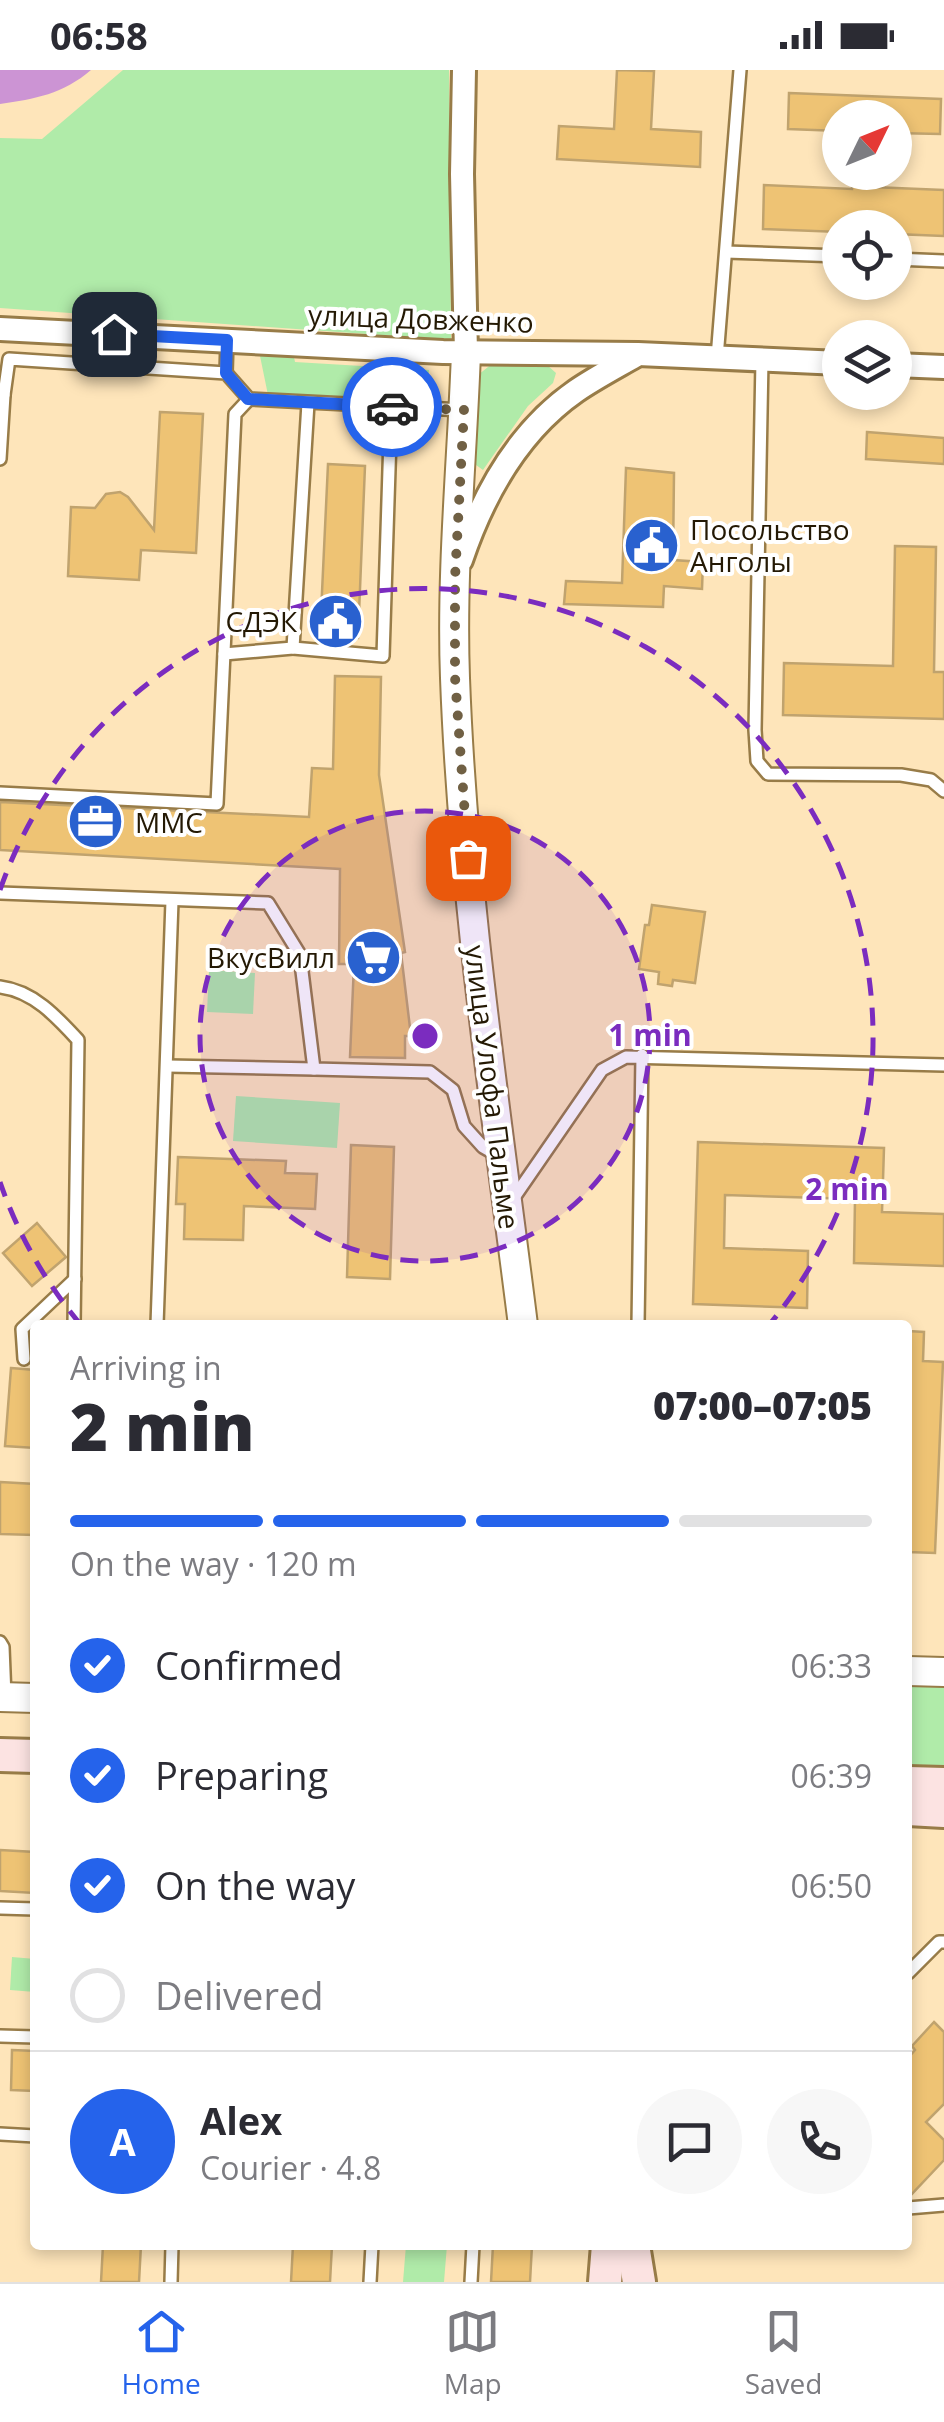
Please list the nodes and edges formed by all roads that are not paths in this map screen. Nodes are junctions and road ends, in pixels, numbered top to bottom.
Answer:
1 (464, 70) edge
2 (740, 70) edge
3 (726, 252) junction
4 (822, 255) edge
5 (912, 260) edge
6 (944, 261) edge
7 (0, 329) edge
8 (227, 340) junction
9 (466, 353) junction
10 (638, 354) junction
11 (718, 358) junction
12 (762, 360) junction
13 (822, 362) edge
14 (912, 366) edge
15 (944, 367) edge
16 (226, 373) junction
17 (2, 395) edge
18 (248, 399) junction
19 (308, 402) junction
20 (391, 407) junction
21 (464, 410) junction
22 (0, 459) edge
23 (455, 578) junction
24 (293, 648) junction
25 (224, 654) junction
26 (944, 792) edge
27 (0, 794) edge
28 (0, 893) edge
29 (172, 900) junction
30 (0, 987) edge
31 (642, 1054) junction
32 (944, 1065) edge
33 (168, 1066) junction
34 (314, 1069) junction
35 (500, 1157) junction
36 (508, 1206) junction
37 (74, 1279) junction
38 (32, 1320) edge
39 (74, 1320) edge
40 (158, 1320) edge
41 (522, 1320) edge
42 (638, 1320) edge
43 (30, 1322) edge
44 (24, 1359) dead end
45 (0, 1642) edge
46 (912, 1671) edge
47 (944, 1672) edge
48 (2, 1697) edge
49 (30, 1698) edge
50 (0, 1755) edge
51 (30, 1756) edge
52 (0, 1774) edge
53 (30, 1775) edge
54 (912, 1783) edge
55 (944, 1784) edge
56 (912, 1810) edge
57 (944, 1811) edge
58 (0, 1908) edge
59 (30, 1909) edge
60 (944, 1942) edge
61 (912, 1969) edge
62 (0, 2036) edge
63 (30, 2037) edge
64 (0, 2134) edge
65 (30, 2136) edge
66 (944, 2205) edge
67 (912, 2208) edge
68 (172, 2250) edge
69 (372, 2250) edge
70 (472, 2250) edge
71 (608, 2250) edge
72 (635, 2250) edge
73 (171, 2282) edge
74 (370, 2282) edge
75 (471, 2282) edge
76 (605, 2282) edge
77 (639, 2282) edge

1 - 9 street, улица Улофа Пальме
2 - 3 lane
3 - 4 lane
3 - 11 lane
5 - 6 lane
7 - 8 street, улица Довженко
8 - 9 street, улица Довженко
8 - 16 lane
9 - 10 street, улица Довженко
9 - 21 street, улица Улофа Пальме
10 - 11 street, улица Довженко
10 - 23 street
11 - 12 street, улица Довженко
12 - 13 street, улица Довженко
12 - 26 lane
14 - 15 street
16 - 17 lane
16 - 18 lane
17 - 22 lane
18 - 19 lane
18 - 25 lane
19 - 20 lane
19 - 24 lane
20 - 21 lane
20 - 24 lane
21 - 23 street, улица Улофа Пальме
23 - 35 street, улица Улофа Пальме
24 - 25 lane
25 - 27 lane
28 - 29 lane
29 - 33 lane
29 - 34 lane
30 - 37 lane
31 - 32 lane
31 - 36 lane
31 - 42 lane
33 - 34 lane
33 - 40 lane
34 - 35 lane
35 - 36 street, улица Улофа Пальме
36 - 41 street, улица Улофа Пальме
37 - 38 lane
37 - 39 lane
43 - 44 lane
45 - 48 lane
46 - 47 street
48 - 49 street
50 - 51 main road
52 - 53 main road
54 - 55 main road
56 - 57 main road
58 - 59 lane
60 - 61 lane
62 - 63 lane
64 - 65 lane
66 - 67 lane
68 - 73 lane
69 - 74 lane
70 - 75 lane
71 - 76 main road
72 - 77 main road

